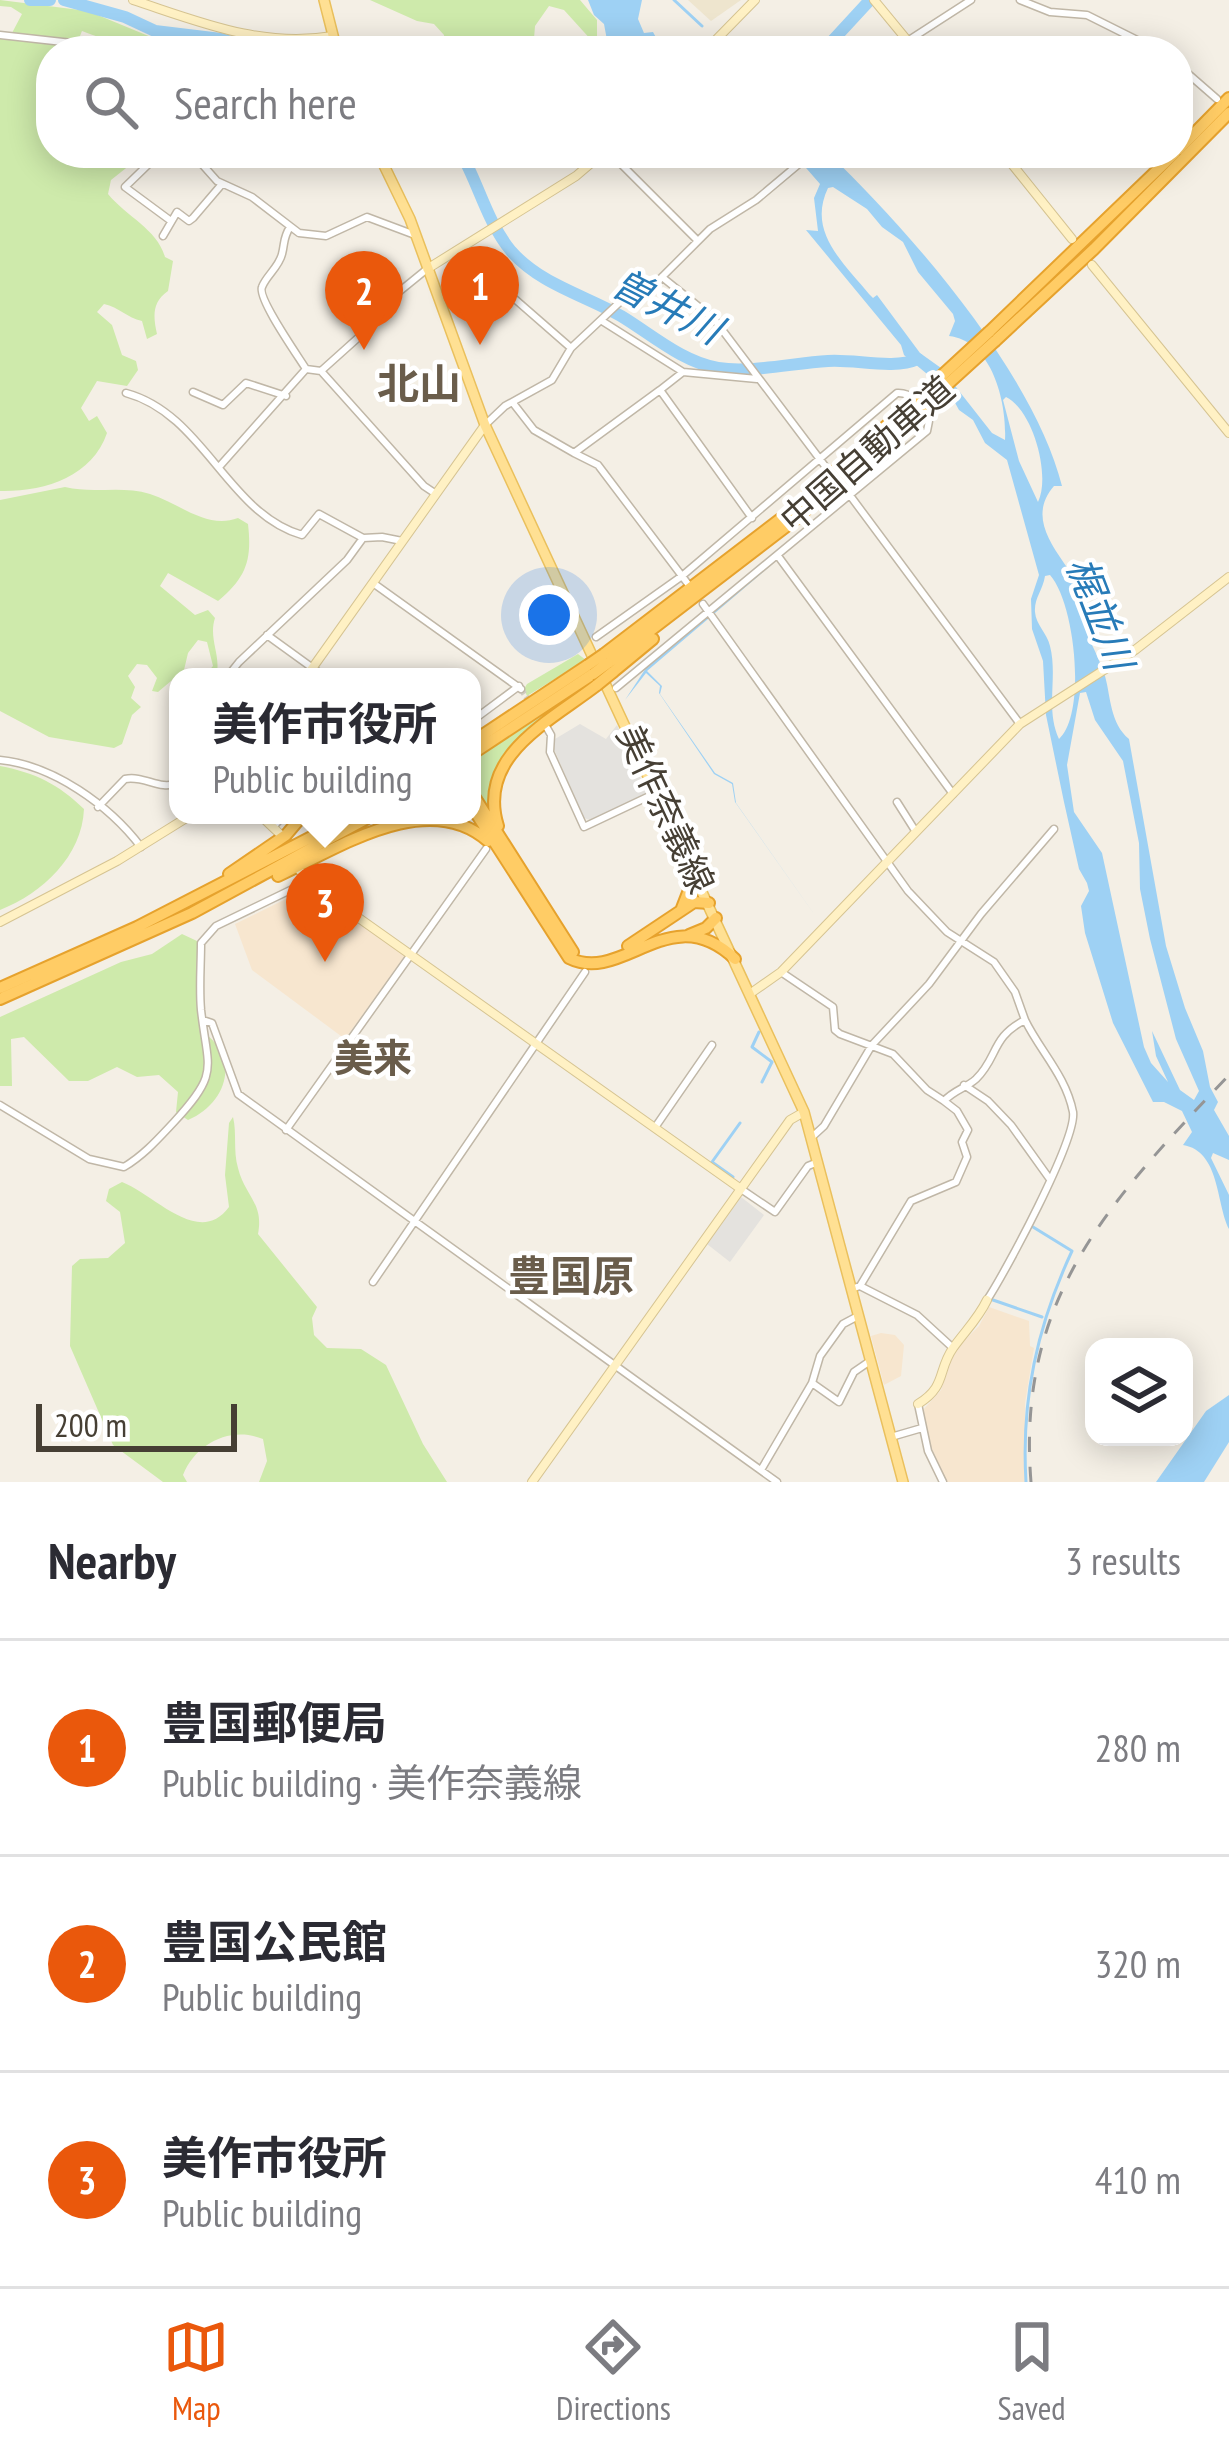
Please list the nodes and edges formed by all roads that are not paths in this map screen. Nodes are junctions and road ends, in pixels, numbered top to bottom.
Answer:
1 (133, 0) edge
2 (324, 0) edge
3 (754, 0) edge
4 (970, 0) edge
5 (1020, 0) edge
6 (875, 2) edge
7 (0, 35) edge
8 (245, 36) edge
9 (333, 36) edge
10 (719, 36) edge
11 (904, 36) edge
12 (913, 36) edge
13 (1129, 36) edge
14 (36, 39) edge
15 (1193, 76) edge
16 (1223, 98) edge
17 (1229, 113) edge
18 (1193, 133) edge
19 (1193, 149) edge
20 (145, 168) edge
21 (207, 168) edge
22 (385, 168) edge
23 (587, 168) edge
24 (623, 168) edge
25 (794, 168) edge
26 (1015, 168) edge
27 (1161, 168) edge
28 (1174, 168) edge
29 (222, 184) junction
30 (172, 221) junction
31 (290, 227) junction
32 (416, 235) junction
33 (164, 236) dead end
34 (1072, 239) dead end
35 (698, 241) junction
36 (452, 255) junction
37 (1093, 265) dead end
38 (427, 269) junction
39 (662, 277) junction
40 (346, 300) dead end
41 (604, 320) junction
42 (363, 322) junction
43 (992, 337) junction
44 (572, 348) junction
45 (306, 369) junction
46 (321, 370) junction
47 (683, 372) junction
48 (756, 378) junction
49 (660, 390) junction
50 (126, 392) dead end
51 (193, 392) dead end
52 (286, 396) junction
53 (512, 401) junction
54 (914, 408) junction
55 (485, 425) junction
56 (1229, 433) edge
57 (574, 453) junction
58 (821, 461) junction
59 (219, 467) junction
60 (829, 470) dead end
61 (843, 486) dead end
62 (436, 494) junction
63 (850, 495) junction
64 (752, 518) junction
65 (363, 538) junction
66 (402, 541) junction
67 (778, 556) junction
68 (1229, 578) edge
69 (685, 580) junction
70 (372, 582) junction
71 (703, 604) dead end
72 (710, 613) junction
73 (267, 635) junction
74 (596, 637) dead end
75 (608, 663) junction
76 (236, 668) edge
77 (303, 668) edge
78 (312, 668) edge
79 (593, 675) junction
80 (616, 688) dead end
81 (481, 715) edge
82 (1020, 724) junction
83 (547, 728) tunnel mouth
84 (481, 737) edge
85 (481, 748) edge
86 (0, 760) edge
87 (169, 785) edge
88 (658, 792) junction
89 (953, 794) junction
90 (897, 802) dead end
91 (481, 806) edge
92 (98, 807) junction
93 (481, 822) edge
94 (177, 824) edge
95 (270, 824) edge
96 (280, 824) edge
97 (295, 824) edge
98 (337, 824) edge
99 (356, 824) edge
100 (406, 824) edge
101 (466, 824) edge
102 (1054, 829) dead end
103 (277, 830) joint
104 (916, 832) junction
105 (502, 838) junction
106 (141, 847) junction
107 (485, 849) dead end
108 (502, 856) junction
109 (887, 861) junction
110 (690, 864) junction
111 (300, 872) dead end
112 (308, 881) junction
113 (709, 903) junction
114 (208, 904) junction
115 (682, 908) junction
116 (716, 918) junction
117 (0, 922) edge
118 (137, 927) junction
119 (689, 935) junction
120 (960, 942) junction
121 (412, 953) junction
122 (735, 958) junction
123 (585, 972) dead end
124 (781, 972) junction
125 (0, 988) edge
126 (751, 993) junction
127 (0, 999) edge
128 (203, 1019) junction
129 (1024, 1020) junction
130 (539, 1043) junction
131 (712, 1046) dead end
132 (872, 1046) junction
133 (964, 1085) junction
134 (944, 1101) junction
135 (0, 1105) edge
136 (804, 1112) junction
137 (656, 1126) junction
138 (286, 1130) junction
139 (812, 1137) junction
140 (818, 1162) junction
141 (1049, 1178) junction
142 (741, 1189) junction
143 (414, 1222) junction
144 (373, 1282) dead end
145 (855, 1288) junction
146 (987, 1300) joint
147 (858, 1316) junction
148 (953, 1348) junction
149 (870, 1361) junction
150 (616, 1366) junction
151 (812, 1383) junction
152 (918, 1404) joint
153 (922, 1428) junction
154 (891, 1437) junction
155 (761, 1470) junction
156 (532, 1482) edge
157 (777, 1482) edge
158 (903, 1482) edge
159 (943, 1482) edge

1 - 8 street
2 - 9 main road
3 - 10 street
4 - 12 street
5 - 13 street
6 - 11 street
7 - 14 street
15 - 16 street
16 - 18 highway, 中国自動車道
17 - 19 highway, 中国自動車道
20 - 30 street
21 - 29 street
22 - 32 main road, 美作奈義線
23 - 36 street
24 - 35 street
25 - 35 street
26 - 34 street
27 - 43 highway, 中国自動車道
28 - 43 highway, 中国自動車道
29 - 30 street
29 - 31 street
30 - 33 street
31 - 32 street
31 - 45 street
32 - 38 main road, 美作奈義線
35 - 39 street
36 - 38 street
36 - 44 street
37 - 56 street
38 - 42 street
38 - 55 main road, 美作奈義線
39 - 41 street
39 - 48 street
40 - 42 street
41 - 44 street
41 - 47 street
42 - 46 street
43 - 54 highway, 中国自動車道, bridge
44 - 53 street
45 - 46 street
45 - 52 street
46 - 62 street
47 - 48 street
47 - 49 street
48 - 58 street
49 - 57 street
49 - 64 street
50 - 59 street
51 - 52 street
52 - 59 street
53 - 55 street
53 - 57 street
54 - 75 highway, 中国自動車道
54 - 75 highway, 中国自動車道
55 - 62 street
55 - 88 main road, 美作奈義線
57 - 69 street
58 - 60 street
58 - 63 street
58 - 64 street
59 - 65 street
61 - 63 street
62 - 66 street
63 - 67 street
63 - 82 street
64 - 69 street
65 - 66 street
65 - 73 street
66 - 70 street
67 - 72 street
67 - 89 street
68 - 82 street
69 - 74 street
70 - 78 street
70 - 81 street
71 - 72 street
72 - 80 street
72 - 109 street
73 - 76 street
73 - 77 street
75 - 79 highway, 中国自動車道, bridge
75 - 79 highway, bridge
79 - 84 highway, 中国自動車道
79 - 85 highway, 中国自動車道
79 - 105 highway
82 - 89 street
83 - 88 street
86 - 92 street
87 - 92 street
88 - 110 main road, 美作奈義線
89 - 104 street
90 - 104 street
91 - 105 highway
92 - 106 street
93 - 108 highway
94 - 106 street
95 - 103 street
96 - 103 street
97 - 118 highway
98 - 118 highway
99 - 114 highway
100 - 114 highway
101 - 108 highway
102 - 120 street
104 - 109 street
105 - 115 highway
106 - 117 street
107 - 121 street
108 - 119 highway
109 - 120 street
109 - 124 street
110 - 113 main road, 美作奈義線
110 - 115 highway
111 - 112 street
112 - 121 street
112 - 128 street
113 - 115 highway
113 - 116 main road, 美作奈義線
114 - 127 highway
116 - 119 highway
116 - 122 main road, 美作奈義線
118 - 125 highway
119 - 122 highway
120 - 129 street
120 - 132 street
121 - 130 street
121 - 138 street
122 - 126 main road, 美作奈義線
123 - 130 street
124 - 126 street
124 - 132 street
126 - 136 main road, 美作奈義線
128 - 135 street
128 - 138 street
129 - 133 street
129 - 141 street
130 - 137 street
130 - 143 street
131 - 137 street
132 - 134 street
132 - 139 street
133 - 134 street
133 - 141 street
134 - 145 street
136 - 139 main road, 美作奈義線
136 - 142 street
137 - 142 street
138 - 143 street
139 - 140 main road, 美作奈義線
140 - 142 street
140 - 145 main road, 美作奈義線
141 - 146 street
142 - 150 street
143 - 144 street
143 - 150 street
145 - 147 main road, 美作奈義線
145 - 148 street
146 - 148 street
147 - 149 main road, 美作奈義線
147 - 151 street
148 - 152 street
149 - 151 street
149 - 154 main road, 美作奈義線
150 - 155 street
150 - 156 street
151 - 155 street
152 - 153 street
153 - 154 street
153 - 159 street
154 - 158 main road, 美作奈義線
155 - 157 street

